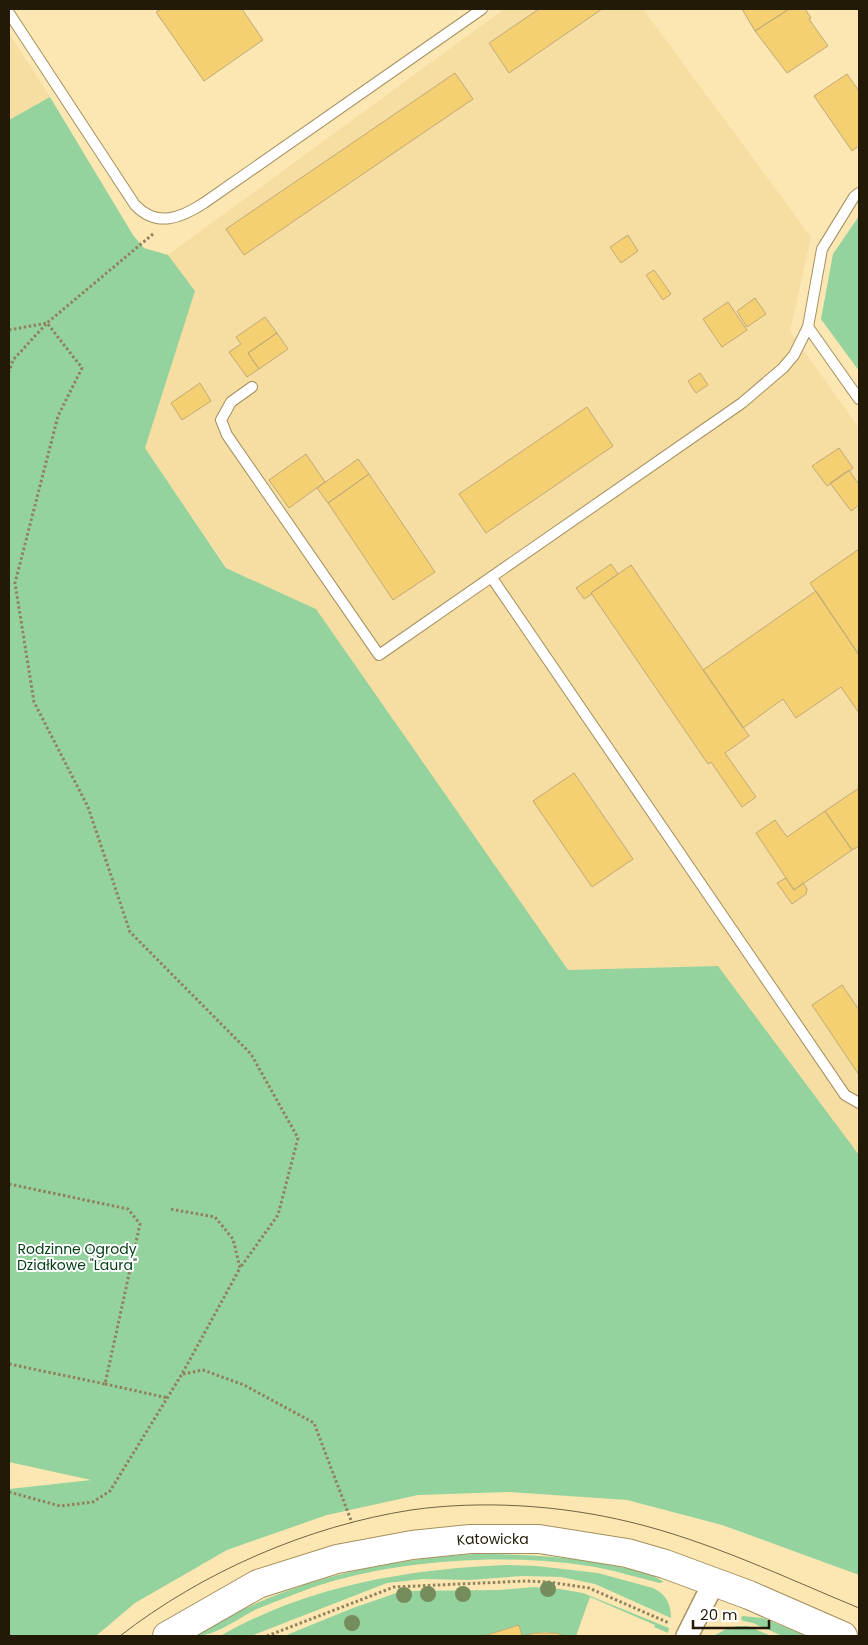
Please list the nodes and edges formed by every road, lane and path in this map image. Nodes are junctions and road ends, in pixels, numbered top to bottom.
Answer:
1 (482, 9) edge
2 (9, 13) edge
3 (859, 193) edge
4 (171, 219) junction
5 (47, 324) junction
6 (808, 326) junction
7 (9, 330) edge
8 (9, 372) edge
9 (252, 387) dead end
10 (859, 399) edge
11 (492, 578) junction
12 (859, 1103) edge
13 (9, 1184) edge
14 (170, 1209) dead end
15 (240, 1268) junction
16 (9, 1364) edge
17 (182, 1374) junction
18 (105, 1384) junction
19 (168, 1398) junction
20 (9, 1492) edge
21 (352, 1523) dead end
22 (714, 1582) junction
23 (833, 1632) edge
24 (688, 1634) edge
25 (167, 1636) edge
26 (267, 1636) edge

1 - 4 lane
2 - 4 lane
3 - 6 lane
4 - 5 path
5 - 7 path
5 - 8 path
5 - 15 path
6 - 10 lane
6 - 11 lane
9 - 11 lane
11 - 12 lane
13 - 18 path
14 - 15 path
15 - 17 path
16 - 18 path
17 - 19 path
17 - 21 path
18 - 19 path
19 - 20 path
22 - 23 main road, Katowicka
22 - 24 street
22 - 25 main road, Katowicka
24 - 26 path

